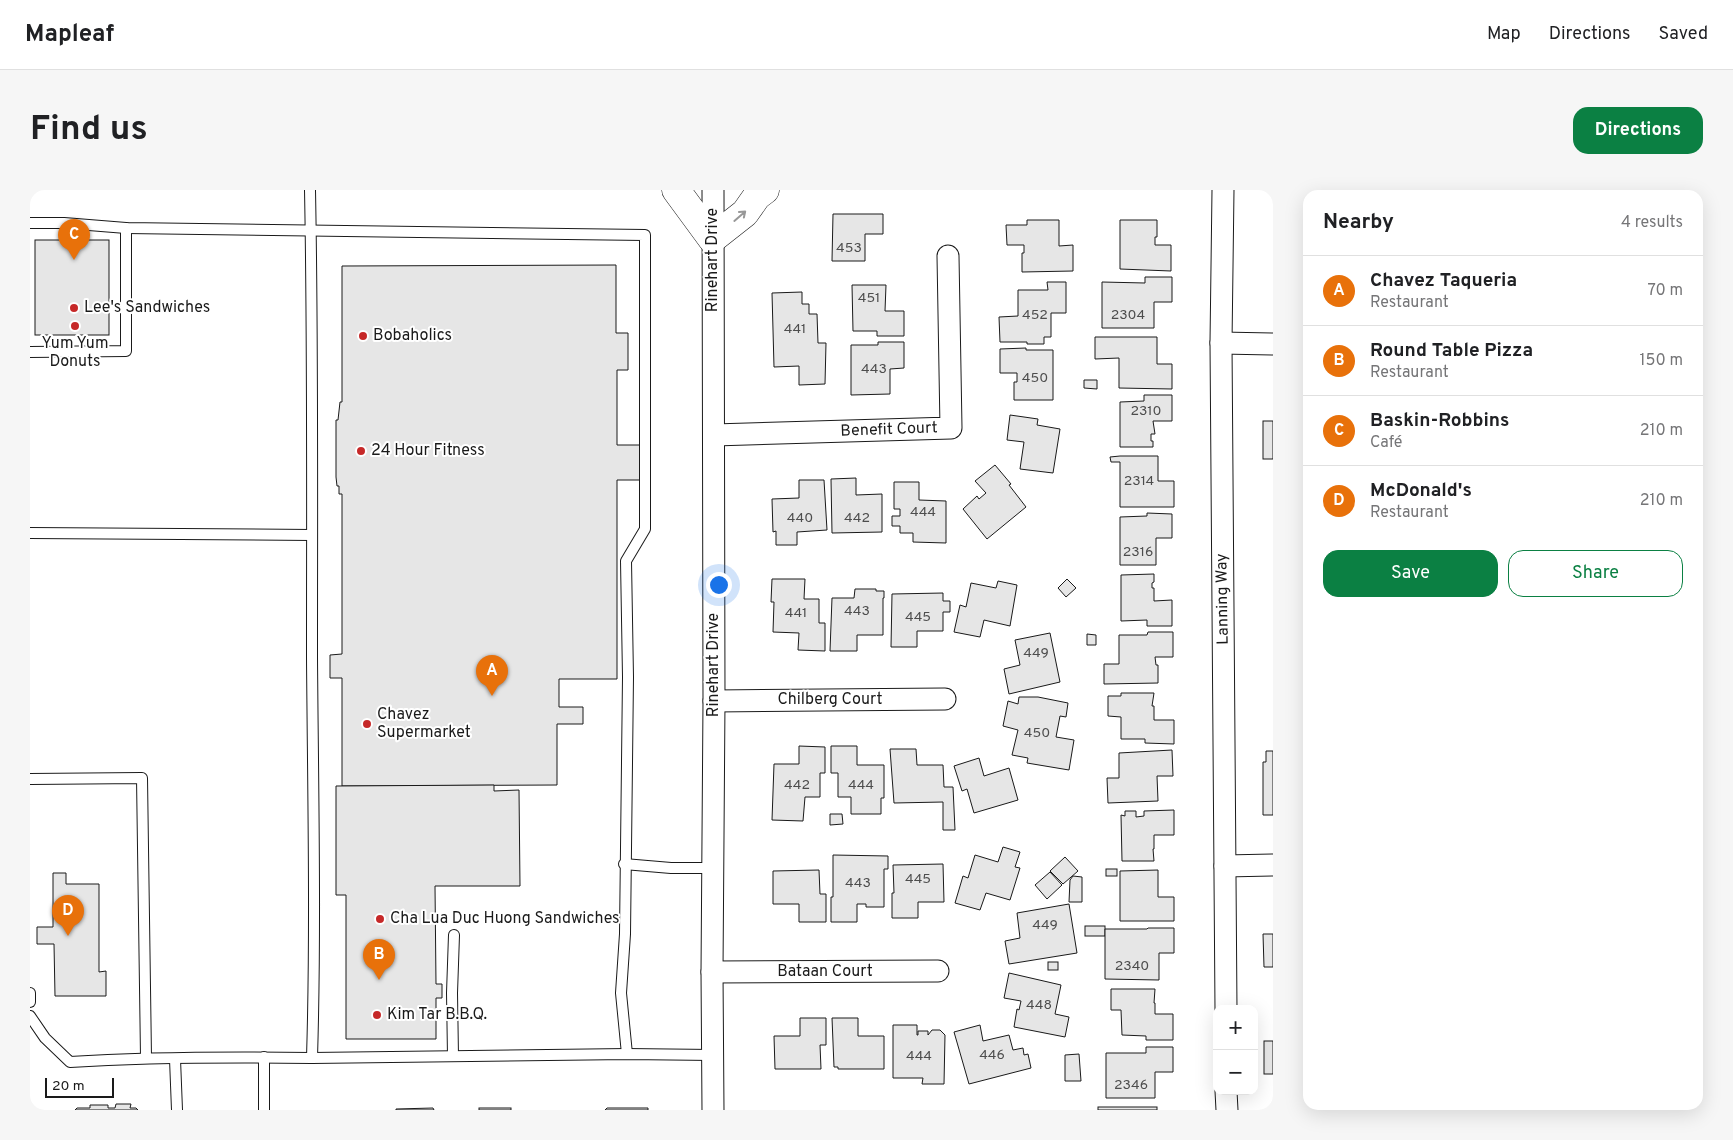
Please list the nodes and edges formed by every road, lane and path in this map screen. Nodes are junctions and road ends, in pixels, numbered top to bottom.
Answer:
1 (310, 190) edge
2 (676, 190) edge
3 (713, 190) edge
4 (765, 190) edge
5 (1223, 190) edge
6 (30, 223) edge
7 (126, 228) junction
8 (311, 229) junction
9 (712, 239) junction
10 (948, 256) dead end
11 (1221, 343) junction
12 (1273, 344) edge
13 (30, 352) edge
14 (714, 435) junction
15 (30, 534) edge
16 (312, 535) junction
17 (945, 699) dead end
18 (714, 701) junction
19 (30, 780) edge
20 (624, 864) junction
21 (1273, 865) edge
22 (1226, 866) junction
23 (712, 868) junction
24 (454, 935) dead end
25 (938, 971) dead end
26 (712, 972) junction
27 (30, 993) edge
28 (30, 1002) edge
29 (1226, 1005) edge
30 (30, 1016) edge
31 (627, 1054) junction
32 (713, 1055) junction
33 (453, 1056) junction
34 (146, 1057) junction
35 (264, 1058) junction
36 (312, 1058) junction
37 (175, 1059) junction
38 (1226, 1095) edge
39 (177, 1110) edge
40 (264, 1110) edge
41 (713, 1110) edge
42 (1226, 1110) edge

1 - 8 lane
2 - 9 main road
3 - 9 street, Rinehart Drive
9 -> 4 main road
5 - 11 street, Lanning Way
6 - 7 lane
7 - 8 lane
7 - 13 lane
8 - 16 lane
8 - 20 lane
9 - 14 street, Rinehart Drive
10 - 14 street, Benefit Court
11 - 12 street
11 - 22 street, Lanning Way
14 - 18 street, Rinehart Drive
15 - 16 lane
16 - 36 lane
17 - 18 street, Chilberg Court
18 - 23 street, Rinehart Drive
19 - 34 lane
20 - 23 lane
20 - 31 lane
21 - 22 street
22 - 29 street, Lanning Way
23 - 26 street, Rinehart Drive
24 - 33 lane
25 - 26 street, Bataan Court
26 - 32 street, Rinehart Drive
27 - 28 lane
30 - 34 lane
31 - 32 lane
31 - 33 lane
32 - 41 street, Rinehart Drive
33 - 36 lane
34 - 37 lane
35 - 36 lane
35 - 37 lane
35 - 40 lane
37 - 39 lane
38 - 42 street

